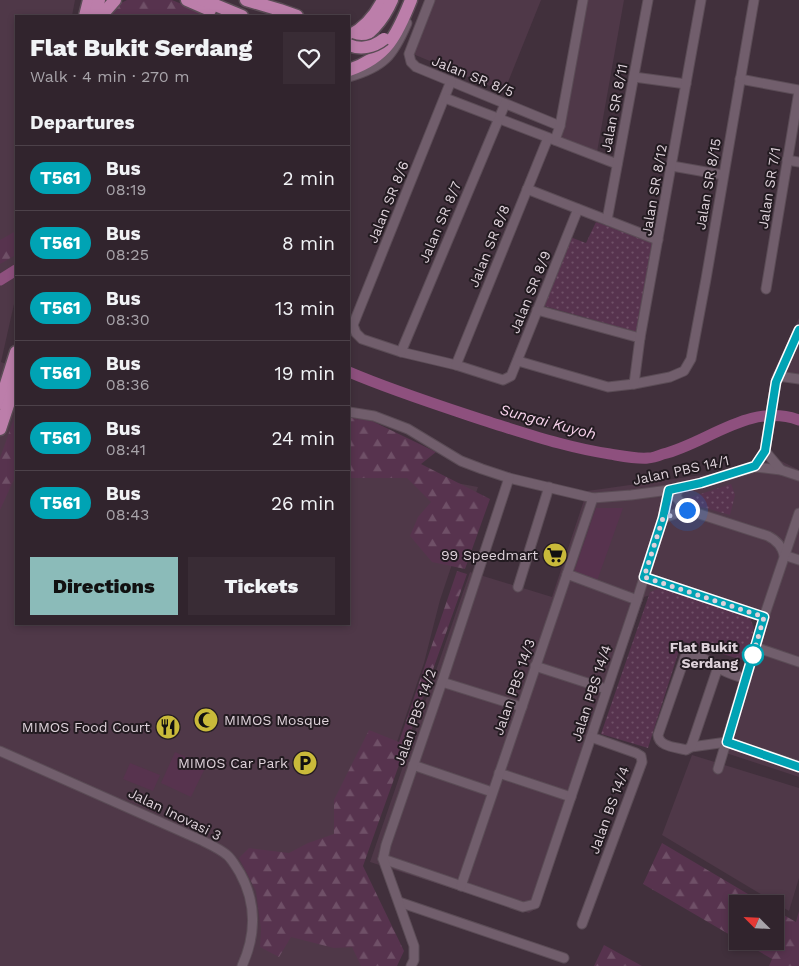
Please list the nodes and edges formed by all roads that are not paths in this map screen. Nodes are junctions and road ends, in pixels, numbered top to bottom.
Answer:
1 (89, 0) edge
2 (99, 0) edge
3 (115, 0) edge
4 (187, 0) edge
5 (203, 0) edge
6 (246, 0) edge
7 (383, 0) edge
8 (392, 0) edge
9 (403, 0) edge
10 (411, 0) edge
11 (417, 0) edge
12 (430, 0) edge
13 (583, 0) edge
14 (648, 0) edge
15 (701, 0) edge
16 (754, 0) edge
17 (85, 15) edge
18 (95, 15) edge
19 (102, 15) edge
20 (222, 15) edge
21 (240, 15) edge
22 (294, 15) edge
23 (350, 35) edge
24 (350, 45) edge
25 (350, 46) edge
26 (350, 70) edge
27 (350, 77) edge
28 (634, 77) junction
29 (740, 79) junction
30 (451, 82) junction
31 (686, 84) junction
32 (799, 91) edge
33 (445, 98) junction
34 (504, 104) junction
35 (498, 119) junction
36 (560, 126) junction
37 (552, 139) junction
38 (787, 160) junction
39 (799, 162) edge
40 (617, 164) junction
41 (672, 166) junction
42 (723, 175) junction
43 (528, 190) junction
44 (578, 209) junction
45 (607, 220) junction
46 (658, 240) junction
47 (766, 289) dead end
48 (537, 310) junction
49 (799, 330) edge
50 (640, 338) junction
51 (401, 352) junction
52 (15, 360) edge
53 (518, 361) junction
54 (456, 365) junction
55 (777, 379) junction
56 (799, 379) edge
57 (12, 382) edge
58 (634, 384) junction
59 (0, 396) edge
60 (0, 403) edge
61 (350, 412) edge
62 (0, 429) edge
63 (766, 448) junction
64 (755, 466) junction
65 (781, 470) junction
66 (798, 476) edge
67 (509, 478) junction
68 (549, 487) junction
69 (679, 487) junction
70 (669, 490) junction
71 (650, 492) junction
72 (593, 498) junction
73 (687, 510) junction
74 (799, 514) edge
75 (663, 518) junction
76 (794, 527) junction
77 (768, 536) junction
78 (784, 555) junction
79 (799, 560) edge
80 (567, 574) junction
81 (644, 577) junction
82 (518, 587) dead end
83 (637, 600) junction
84 (764, 617) junction
85 (755, 647) junction
86 (799, 662) edge
87 (535, 666) junction
88 (718, 667) junction
89 (746, 679) junction
90 (442, 682) junction
91 (606, 690) junction
92 (522, 707) junction
93 (591, 736) junction
94 (727, 742) junction
95 (691, 747) junction
96 (0, 751) edge
97 (798, 764) edge
98 (413, 766) junction
99 (718, 769) dead end
100 (499, 773) junction
101 (492, 792) junction
102 (571, 797) junction
103 (383, 859) junction
104 (462, 886) junction
105 (399, 902) junction
106 (582, 924) dead end
107 (564, 958) dead end
108 (242, 966) edge
109 (411, 966) edge

1 - 17 highway
2 - 18 highway
3 - 19 highway
4 - 20 highway
5 - 21 highway
6 - 22 highway
7 - 23 highway
8 - 24 highway
9 - 25 highway, bridge
10 - 26 highway
11 - 27 street
12 - 30 street, Jalan SR 8/5
13 - 36 street, Jalan SR 8/8
14 - 28 street, Jalan SR 8/11
15 - 31 street, Jalan SR 8/12
16 - 29 street, Jalan SR 8/15
28 - 31 street
28 - 40 street, Jalan SR 8/11
29 - 32 street
29 - 42 street, Jalan SR 8/15
30 - 33 street, Jalan SR 8/6
30 - 34 street, Jalan SR 8/5
31 - 41 street, Jalan SR 8/12
32 - 38 street, Jalan SR 7/1
33 - 35 street
33 - 51 street, Jalan SR 8/6
34 - 35 street, Jalan SR 8/7
34 - 36 street, Jalan SR 8/5
35 - 37 street
35 - 51 street, Jalan SR 8/7
36 - 37 street, Jalan SR 8/8
37 - 40 street
37 - 43 street, Jalan SR 8/8
38 - 39 street
38 - 47 street, Jalan SR 7/1
40 - 45 street, Jalan SR 8/11
41 - 42 street
41 - 46 street, Jalan SR 8/12
42 - 58 street, Jalan SR 8/15
43 - 44 street
43 - 54 street, Jalan SR 8/8
44 - 45 street
44 - 48 street, Jalan SR 8/9
45 - 46 street
46 - 50 street, Jalan SR 8/12
48 - 50 street
48 - 53 street, Jalan SR 8/9
49 - 55 street
50 - 58 street, Jalan SR 8/12
51 - 54 street
52 - 57 highway
53 - 54 street, Jalan SR 8/9
53 - 58 street
55 - 56 street
55 - 63 street
57 - 59 highway
57 - 60 highway
57 - 62 highway
61 - 67 street, Jalan PBS 14/1
63 - 64 street
63 - 65 street
64 - 65 street, Jalan PBS 14/1
64 - 69 street, Jalan PBS 14/1
65 - 66 street, Jalan PBS 14/1
67 - 68 street, Jalan PBS 14/1
67 - 90 street, Jalan PBS 14/2
68 - 72 street, Jalan PBS 14/1
68 - 82 street
69 - 70 street, Jalan PBS 14/1
69 - 73 street
70 - 71 street, Jalan PBS 14/1
70 - 75 street, Jalan PBS 14/4
71 - 72 street, Jalan PBS 14/1
71 - 75 street
72 - 80 street, Jalan PBS 14/3
73 - 75 street
73 - 77 street
74 - 76 street
75 - 81 street, Jalan PBS 14/4
76 - 77 street
76 - 78 street
77 - 78 street
78 - 79 street
78 - 84 street
80 - 83 street
80 - 87 street, Jalan PBS 14/3
81 - 83 street, Jalan PBS 14/4
81 - 84 street
83 - 91 street, Jalan PBS 14/4
84 - 85 street
85 - 86 street
85 - 89 street
87 - 91 street
87 - 92 street, Jalan PBS 14/3
88 - 89 street
88 - 95 street
88 - 95 street
89 - 94 street
90 - 92 street
90 - 98 street, Jalan PBS 14/2
91 - 93 street, Jalan PBS 14/4
92 - 100 street, Jalan PBS 14/3
93 - 102 street, Jalan PBS 14/4
93 - 106 street, Jalan BS 14/4
94 - 95 street
94 - 97 street
94 - 99 street
96 - 108 street, Jalan Inovasi 3
98 - 101 street
98 - 103 street, Jalan PBS 14/2
100 - 101 street, Jalan PBS 14/3
100 - 102 street
101 - 104 street, Jalan PBS 14/3
102 - 104 street, Jalan PBS 14/4
103 - 104 street
103 - 105 street
105 - 107 street
105 - 109 street

